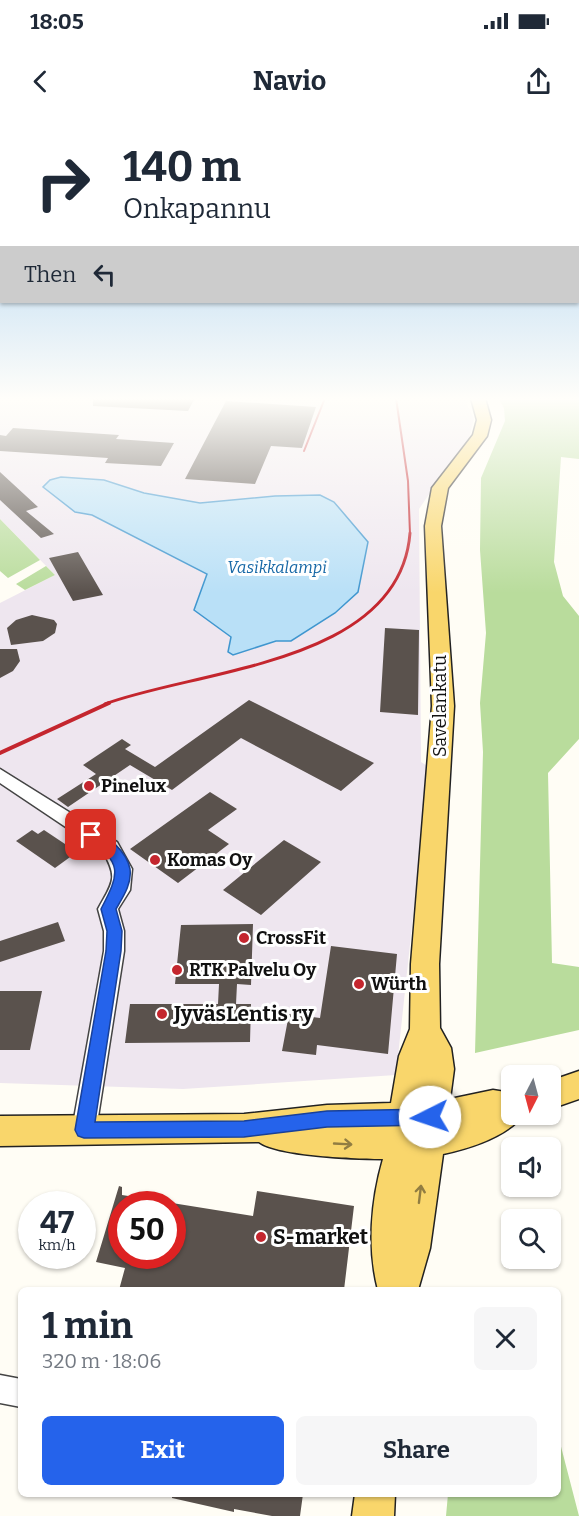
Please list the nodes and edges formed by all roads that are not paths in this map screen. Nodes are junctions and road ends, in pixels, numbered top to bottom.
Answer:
1 (460, 463) edge
2 (0, 775) edge
3 (579, 1085) edge
4 (561, 1091) edge
5 (501, 1117) edge
6 (84, 1130) junction
7 (417, 1130) junction
8 (0, 1131) edge
9 (398, 1287) edge
10 (0, 1389) edge
11 (18, 1392) edge
12 (375, 1497) edge
13 (373, 1516) edge

1 - 7 main road, Savelankatu
2 - 6 street
3 - 4 main road
5 - 7 main road
6 - 7 main road
6 - 8 main road
7 - 9 main road, Savelankatu
10 - 11 street
12 - 13 main road

